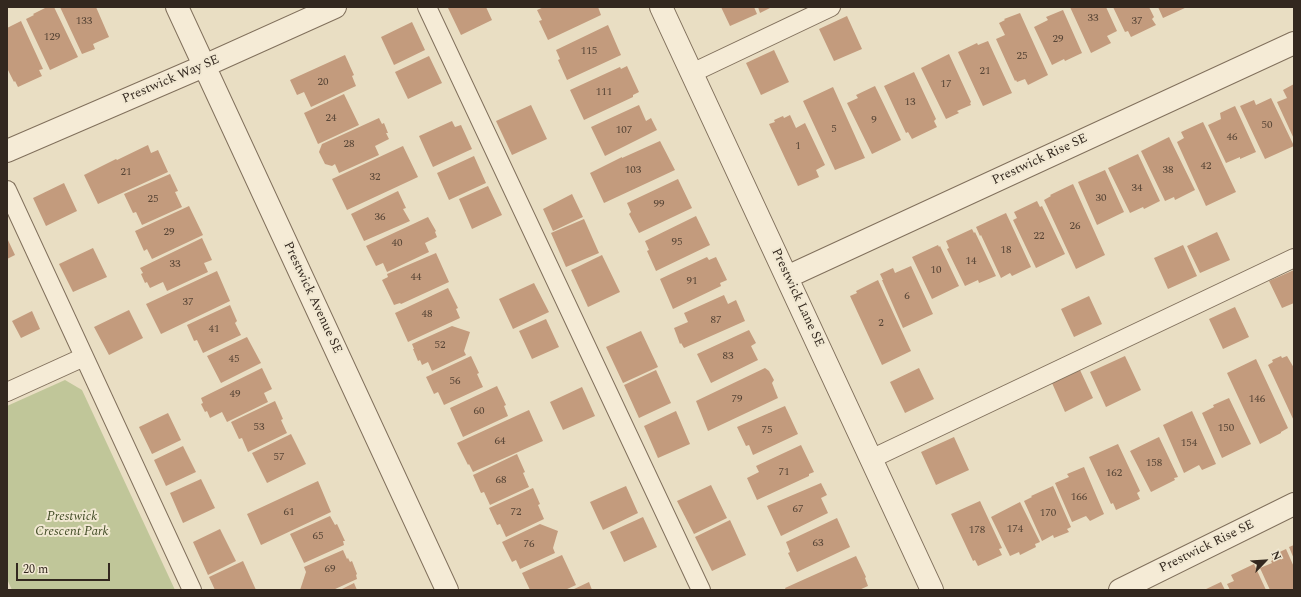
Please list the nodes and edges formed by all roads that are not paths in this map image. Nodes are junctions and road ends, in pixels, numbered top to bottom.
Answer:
1 (177, 7) edge
2 (335, 7) edge
3 (427, 7) edge
4 (661, 7) edge
5 (831, 7) edge
6 (1294, 43) edge
7 (204, 66) junction
8 (692, 73) junction
9 (7, 151) edge
10 (7, 190) edge
11 (1294, 258) edge
12 (787, 277) junction
13 (84, 357) junction
14 (7, 392) edge
15 (871, 459) junction
16 (1294, 504) edge
17 (192, 590) edge
18 (447, 590) edge
19 (701, 590) edge
20 (932, 590) edge
21 (1120, 590) edge

1 - 7 street, Prestwick Avenue SE
2 - 7 street, Prestwick Way SE
3 - 19 lane
4 - 8 street, Prestwick Lane SE
5 - 8 lane
6 - 12 street, Prestwick Rise SE
7 - 9 street, Prestwick Way SE
7 - 18 street, Prestwick Avenue SE
8 - 12 street, Prestwick Lane SE
10 - 13 lane
11 - 15 lane
12 - 15 street, Prestwick Lane SE
13 - 14 lane
13 - 17 lane
15 - 20 street, Prestwick Lane SE
16 - 21 street, Prestwick Rise SE

